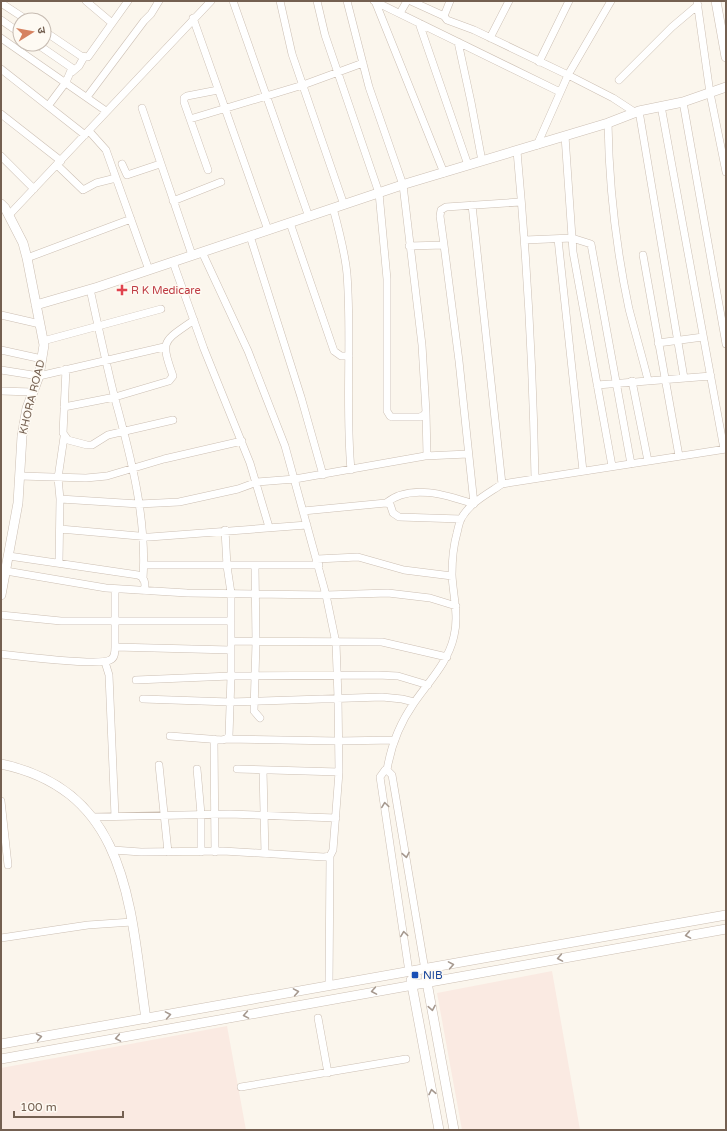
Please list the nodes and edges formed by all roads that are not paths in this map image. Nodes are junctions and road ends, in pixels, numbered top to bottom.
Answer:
1 (86, 1) edge
2 (128, 1) edge
3 (159, 1) edge
4 (211, 1) edge
5 (233, 1) edge
6 (280, 1) edge
7 (317, 1) edge
8 (348, 1) edge
9 (374, 1) edge
10 (407, 1) edge
11 (411, 1) edge
12 (450, 1) edge
13 (509, 1) edge
14 (569, 1) edge
15 (611, 1) edge
16 (716, 1) edge
17 (1, 3) edge
18 (698, 3) edge
19 (15, 12) edge
20 (400, 14) junction
21 (444, 16) junction
22 (193, 18) junction
23 (1, 20) edge
24 (112, 23) junction
25 (419, 23) junction
26 (12, 28) edge
27 (52, 36) edge
28 (1, 38) edge
29 (490, 38) junction
30 (458, 42) junction
31 (49, 52) edge
32 (84, 57) junction
33 (726, 57) edge
34 (539, 62) junction
35 (363, 63) junction
36 (1, 69) edge
37 (72, 72) junction
38 (337, 72) junction
39 (568, 75) junction
40 (619, 80) dead end
41 (66, 82) junction
42 (303, 85) junction
43 (726, 87) edge
44 (218, 90) junction
45 (560, 92) junction
46 (710, 93) junction
47 (266, 96) junction
48 (87, 97) junction
49 (683, 102) junction
50 (48, 106) junction
51 (661, 106) junction
52 (142, 108) dead end
53 (225, 109) junction
54 (106, 112) junction
55 (637, 112) junction
56 (1, 114) edge
57 (190, 119) junction
58 (608, 123) junction
59 (87, 133) junction
60 (566, 136) junction
61 (537, 145) junction
62 (517, 151) junction
63 (1, 156) edge
64 (482, 161) junction
65 (59, 163) junction
66 (122, 164) dead end
67 (160, 164) junction
68 (468, 166) junction
69 (208, 170) dead end
70 (726, 172) edge
71 (444, 173) junction
72 (116, 178) junction
73 (221, 182) dead end
74 (403, 185) junction
75 (34, 189) junction
76 (379, 193) junction
77 (173, 202) junction
78 (521, 202) junction
79 (344, 205) junction
80 (472, 205) junction
81 (333, 208) junction
82 (4, 210) edge
83 (309, 217) junction
84 (131, 219) junction
85 (290, 223) junction
86 (268, 230) junction
87 (250, 236) junction
88 (572, 238) junction
89 (558, 239) junction
90 (525, 240) junction
91 (444, 245) junction
92 (409, 246) junction
93 (202, 252) junction
94 (192, 255) junction
95 (643, 255) dead end
96 (27, 258) junction
97 (173, 262) junction
98 (149, 270) junction
99 (90, 289) junction
100 (36, 305) junction
101 (161, 309) dead end
102 (1, 315) edge
103 (194, 320) junction
104 (40, 324) junction
105 (99, 327) junction
106 (703, 337) junction
107 (677, 340) junction
108 (43, 341) junction
109 (658, 343) junction
110 (726, 344) edge
111 (164, 347) junction
112 (1, 350) edge
113 (349, 356) junction
114 (42, 359) junction
115 (107, 360) junction
116 (66, 369) junction
117 (1, 370) edge
118 (39, 376) junction
119 (711, 376) junction
120 (664, 378) junction
121 (684, 378) junction
122 (648, 380) junction
123 (632, 381) junction
124 (616, 382) junction
125 (597, 385) junction
126 (1, 391) edge
127 (32, 392) junction
128 (115, 397) junction
129 (64, 406) junction
130 (426, 412) junction
131 (173, 420) dead end
132 (124, 432) junction
133 (64, 437) junction
134 (242, 441) junction
135 (725, 449) edge
136 (468, 454) junction
137 (427, 456) junction
138 (679, 456) junction
139 (648, 461) junction
140 (631, 464) junction
141 (612, 466) junction
142 (132, 469) junction
143 (351, 470) junction
144 (582, 471) junction
145 (323, 475) junction
146 (20, 476) junction
147 (58, 478) junction
148 (536, 478) junction
149 (295, 479) junction
150 (257, 482) junction
151 (502, 484) junction
152 (60, 499) junction
153 (386, 503) junction
154 (139, 504) junction
155 (474, 504) junction
156 (303, 511) junction
157 (461, 519) junction
158 (307, 525) junction
159 (269, 527) junction
160 (60, 529) junction
161 (225, 530) junction
162 (143, 537) junction
163 (9, 556) junction
164 (318, 562) junction
165 (59, 563) junction
166 (144, 565) junction
167 (227, 566) junction
168 (255, 566) junction
169 (6, 571) junction
170 (452, 576) junction
171 (143, 579) junction
172 (115, 589) junction
173 (145, 591) junction
174 (1, 592) edge
175 (231, 594) junction
176 (255, 594) junction
177 (326, 595) junction
178 (456, 606) junction
179 (1, 615) edge
180 (115, 620) junction
181 (231, 621) junction
182 (231, 641) junction
183 (256, 642) junction
184 (336, 643) junction
185 (116, 647) junction
186 (231, 650) junction
187 (1, 654) edge
188 (447, 657) junction
189 (105, 662) junction
190 (231, 676) junction
191 (254, 676) junction
192 (337, 676) junction
193 (136, 680) dead end
194 (428, 685) junction
195 (338, 698) junction
196 (143, 699) dead end
197 (254, 701) junction
198 (230, 702) junction
199 (414, 702) junction
200 (260, 718) dead end
201 (170, 736) dead end
202 (214, 739) junction
203 (226, 739) junction
204 (395, 740) junction
205 (338, 741) junction
206 (1, 764) edge
207 (159, 765) dead end
208 (197, 769) dead end
209 (237, 769) dead end
210 (263, 770) junction
211 (387, 770) junction
212 (339, 772) junction
213 (1, 801) edge
214 (163, 814) junction
215 (201, 814) junction
216 (215, 814) junction
217 (264, 815) junction
218 (92, 816) junction
219 (115, 816) junction
220 (336, 818) junction
221 (113, 850) junction
222 (168, 852) junction
223 (200, 852) junction
224 (215, 852) junction
225 (265, 854) junction
226 (330, 856) junction
227 (8, 865) dead end
228 (726, 916) edge
229 (132, 922) junction
230 (726, 929) edge
231 (1, 938) edge
232 (425, 970) junction
233 (410, 972) junction
234 (427, 982) junction
235 (412, 984) junction
236 (329, 986) junction
237 (318, 1018) dead end
238 (146, 1019) junction
239 (1, 1044) edge
240 (1, 1059) edge
241 (406, 1059) dead end
242 (328, 1073) junction
243 (241, 1087) dead end
244 (439, 1130) edge
245 (454, 1130) edge

1 - 24 street
2 - 24 street
3 - 48 street
4 - 22 street
5 - 47 street
6 - 42 street
7 - 38 street
8 - 35 street
9 - 20 street
9 - 71 street
10 - 20 street
11 - 21 street
12 - 21 street
13 - 29 street
14 - 34 street
15 - 39 street
16 - 33 street
17 - 19 street
18 - 40 street
18 - 46 street
20 - 25 street
21 - 29 street
22 - 44 street
22 - 54 street
23 - 26 street
24 - 32 street
25 - 30 street
25 - 68 street
27 - 32 street
28 - 41 street
29 - 34 street
30 - 45 street
30 - 64 street
31 - 37 street
32 - 37 street
34 - 39 street
35 - 38 street
35 - 74 street
36 - 50 street
37 - 41 street
38 - 42 street
38 - 76 street
39 - 45 street
39 - 55 street
41 - 48 street
41 - 50 street
42 - 47 street
42 - 79 street
43 - 46 street
44 - 53 street
44 - 57 street
45 - 61 street
46 - 49 street
46 - 70 street
47 - 53 street
47 - 83 street
48 - 54 street
49 - 51 street
49 - 110 street
50 - 59 street
51 - 55 street
51 - 106 street
52 - 67 street
53 - 57 street
53 - 86 street
54 - 59 street
55 - 58 street
55 - 107 street
56 - 65 street
57 - 69 street
58 - 60 street
58 - 122 street
59 - 65 street
59 - 72 street
60 - 61 street
60 - 88 street
61 - 62 street
62 - 64 street
62 - 78 street
63 - 75 street
64 - 68 street
65 - 72 street
65 - 75 street
66 - 67 street
67 - 77 street
68 - 71 street
71 - 74 street
72 - 84 street
73 - 77 street
74 - 76 street
74 - 92 street
75 - 82 street
76 - 79 street
76 - 130 street
77 - 94 street
78 - 80 street
78 - 90 street
79 - 81 street
80 - 91 street
80 - 151 street
81 - 83 street
81 - 113 street
82 - 96 street, KHORA ROAD
83 - 85 street
84 - 96 street
84 - 98 street
85 - 86 street
85 - 113 street
86 - 87 street
87 - 93 street
87 - 145 street
88 - 89 street
88 - 124 street
88 - 125 street
89 - 90 street
89 - 144 street
90 - 148 street
91 - 92 street
91 - 136 street
92 - 130 street
93 - 94 street
93 - 149 street
94 - 97 street
95 - 109 street
96 - 100 street, KHORA ROAD
97 - 98 street
97 - 103 street
98 - 99 street
99 - 100 street
99 - 105 street
100 - 104 street, KHORA ROAD
101 - 105 street
102 - 104 street
103 - 111 street
103 - 134 street
104 - 108 street, KHORA ROAD
105 - 108 street
105 - 115 street
106 - 107 street
106 - 119 street
107 - 109 street
107 - 121 street
108 - 114 street, KHORA ROAD
109 - 120 street
111 - 115 street
111 - 128 street
112 - 114 street
113 - 143 street
114 - 118 street, KHORA ROAD
115 - 116 street
115 - 128 street
116 - 118 street
116 - 129 street
117 - 118 street
118 - 127 street, KHORA ROAD
119 - 121 street
119 - 135 street
120 - 121 street
120 - 122 street
120 - 138 street
122 - 123 street
123 - 124 street
123 - 139 street
124 - 125 street
124 - 140 street
125 - 141 street
126 - 127 street
127 - 146 street, KHORA ROAD
128 - 129 street
128 - 132 street
129 - 133 street
130 - 137 street
131 - 132 street
132 - 133 street
132 - 142 street
133 - 147 street
134 - 142 street
134 - 150 street
135 - 138 street
136 - 137 street
136 - 155 street
137 - 143 street
138 - 139 street
139 - 140 street
140 - 141 street
141 - 144 street
142 - 147 street
142 - 154 street
143 - 145 street
144 - 148 street
145 - 149 street
146 - 147 street
146 - 163 street, KHORA ROAD
147 - 152 street
148 - 151 street
149 - 150 street
149 - 156 street
150 - 154 street
150 - 159 street
151 - 155 street
152 - 154 street
152 - 160 street
153 - 155 street
153 - 156 street
153 - 157 street
154 - 162 street
155 - 157 street
156 - 158 street
157 - 170 street
158 - 159 street
158 - 164 street
159 - 161 street
160 - 162 street
160 - 165 street
161 - 162 street
161 - 167 street
162 - 166 street
163 - 165 street
163 - 169 street, KHORA ROAD
164 - 168 street
164 - 170 street
164 - 177 street
165 - 171 street
166 - 167 street
166 - 171 street
167 - 168 street
167 - 175 street
168 - 176 street
169 - 172 street
169 - 174 street, KHORA ROAD
170 - 178 street
171 - 173 street
172 - 173 street
172 - 180 street
173 - 175 street
175 - 176 street
175 - 181 street
176 - 177 street
176 - 183 street
177 - 178 street
177 - 184 street
178 - 188 street
179 - 180 street
180 - 181 street
180 - 185 street
181 - 182 street
182 - 183 street
182 - 186 street
183 - 184 street
183 - 191 street
184 - 188 street
184 - 192 street
185 - 186 street
185 - 189 street
186 - 190 street
187 - 189 street
188 - 194 street
189 - 219 street
190 - 191 street
190 - 193 street
190 - 198 street
191 - 192 street
191 - 197 street
192 - 194 street
192 - 195 street
194 - 199 street
195 - 197 street
195 - 199 street
195 - 205 street
196 - 198 street
197 - 198 street
197 - 200 street
198 - 203 street
199 - 204 street
201 - 202 street
202 - 203 street
202 - 216 street
203 - 205 street
204 - 205 street
204 - 211 street
205 - 212 street
206 - 218 street
207 - 214 street
208 - 215 street
209 - 210 street
210 - 212 street
210 - 217 street
211 -> 232 street
233 -> 211 street
212 - 220 street
213 - 227 street
214 - 215 street
214 - 219 street
214 - 222 street
215 - 216 street
215 - 223 street
216 - 217 street
216 - 224 street
217 - 220 street
217 - 225 street
218 - 219 street
218 - 221 street
220 - 226 street
221 - 222 street
221 - 229 street
222 - 223 street
223 - 224 street
224 - 225 street
225 - 226 street
226 - 236 street
232 -> 228 street
229 - 231 street
229 - 238 street
230 -> 234 street
232 - 233 street
232 - 234 street
233 - 235 street
233 - 236 street
234 - 235 street
234 -> 245 street
235 -> 240 street
244 -> 235 street
238 -> 236 street
237 - 242 street
239 -> 238 street
241 - 242 street
242 - 243 street

